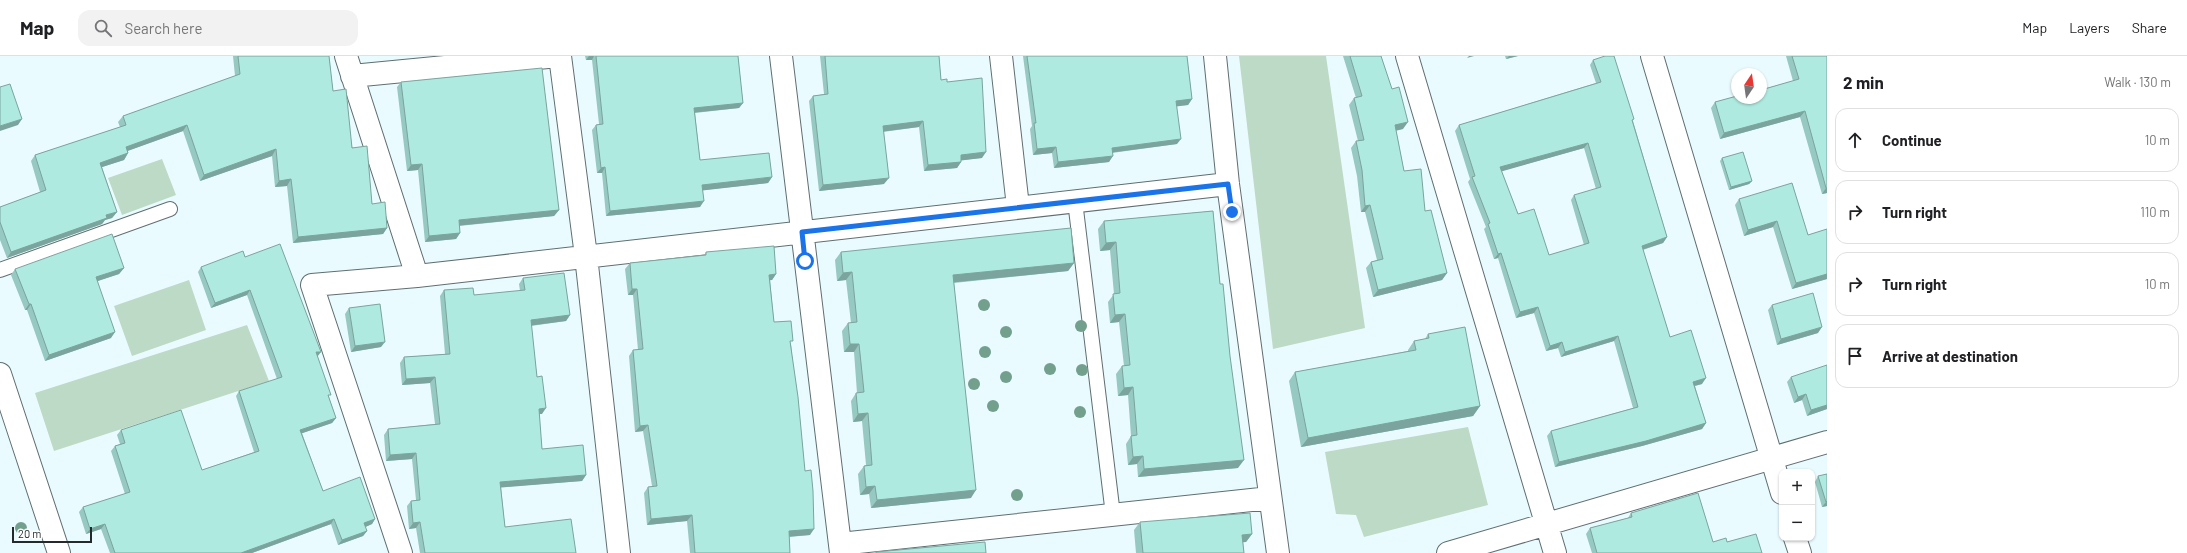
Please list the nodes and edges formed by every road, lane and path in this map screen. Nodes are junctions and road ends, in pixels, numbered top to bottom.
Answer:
1 (559, 56) edge
2 (781, 56) edge
3 (1001, 56) edge
4 (1215, 56) edge
5 (1407, 56) edge
6 (1652, 56) edge
7 (349, 66) edge
8 (1228, 184) junction
9 (1075, 201) junction
10 (1018, 207) junction
11 (170, 209) dead end
12 (802, 232) junction
13 (586, 256) junction
14 (0, 270) edge
15 (417, 276) junction
16 (0, 374) edge
17 (1827, 442) edge
18 (1772, 460) junction
19 (1779, 483) edge
20 (1270, 498) junction
21 (1113, 515) junction
22 (1546, 525) junction
23 (1796, 541) edge
24 (840, 548) edge
25 (60, 553) edge
26 (401, 553) edge
27 (619, 553) edge
28 (1278, 553) edge
29 (1448, 553) edge
30 (1555, 553) edge
31 (1800, 553) edge

1 - 7 street
1 - 13 street
2 - 12 street
3 - 10 street
4 - 8 street
5 - 22 street
6 - 18 street
7 - 15 street
8 - 9 street
8 - 20 street
9 - 10 street
9 - 21 lane
10 - 12 street
11 - 14 lane
12 - 13 street
12 - 24 street
13 - 15 street
13 - 27 street
15 - 26 street
16 - 25 street
17 - 18 street
18 - 19 street
18 - 22 street
20 - 21 street
20 - 28 street
21 - 24 street
22 - 29 street
22 - 30 street
23 - 31 street

